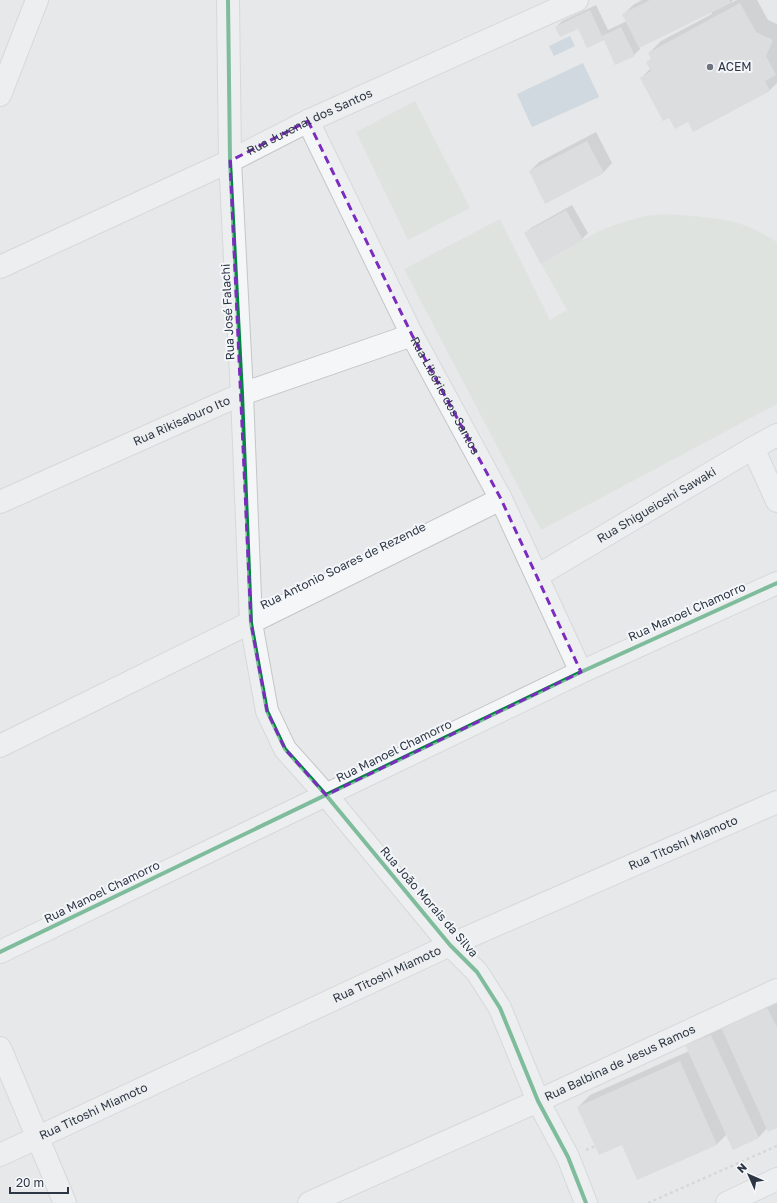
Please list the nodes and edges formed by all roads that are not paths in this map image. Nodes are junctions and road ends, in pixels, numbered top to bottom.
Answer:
1 (36, 0) edge
2 (228, 0) edge
3 (577, 0) edge
4 (0, 95) edge
5 (308, 121) junction
6 (230, 161) junction
7 (0, 267) edge
8 (412, 335) junction
9 (242, 394) junction
10 (777, 435) edge
11 (753, 448) junction
12 (500, 499) junction
13 (777, 501) edge
14 (0, 502) edge
15 (537, 576) junction
16 (777, 583) edge
17 (250, 623) junction
18 (581, 672) junction
19 (0, 746) edge
20 (326, 795) junction
21 (777, 802) edge
22 (450, 945) junction
23 (0, 952) edge
24 (777, 990) edge
25 (0, 1048) edge
26 (538, 1101) junction
27 (38, 1138) junction
28 (0, 1155) edge
29 (777, 1179) edge
30 (65, 1203) edge
31 (308, 1203) edge
32 (586, 1203) edge
33 (727, 1203) edge

1 - 4 street
2 - 6 street, Rua José Falachi
3 - 5 street, Rua Juvenal dos Santos
5 - 6 street, Rua Juvenal dos Santos
5 - 8 street, Rua Libório dos Santos
6 - 7 street, Rua Juvenal dos Santos
6 - 9 street, Rua José Falachi
8 - 9 street, Rua Rikisaburo Ito
8 - 12 street, Rua Libório dos Santos
9 - 14 street, Rua Rikisaburo Ito
9 - 17 street, Rua José Falachi
10 - 11 street, Rua Shigueioshi Sawaki
11 - 13 street
11 - 15 street, Rua Shigueioshi Sawaki
12 - 15 street, Rua Libório dos Santos
12 - 17 street, Rua Antonio Soares de Rezende
15 - 18 street, Rua Libório dos Santos
16 - 18 street, Rua Manoel Chamorro
17 - 19 street, Rua Antonio Soares de Rezende
17 - 20 street, Rua João Morais da Silva
18 - 20 street, Rua Manoel Chamorro
20 - 22 street, Rua João Morais da Silva
20 - 23 street, Rua Manoel Chamorro
21 - 22 street, Rua Titoshi Miamoto
22 - 26 street, Rua João Morais da Silva
22 - 27 street, Rua Titoshi Miamoto
24 - 26 street, Rua Balbina de Jesus Ramos
25 - 27 street
26 - 31 street, Rua Balbina de Jesus Ramos
26 - 32 street, Rua João Morais da Silva
27 - 28 street, Rua Titoshi Miamoto
27 - 30 street
29 - 33 street

